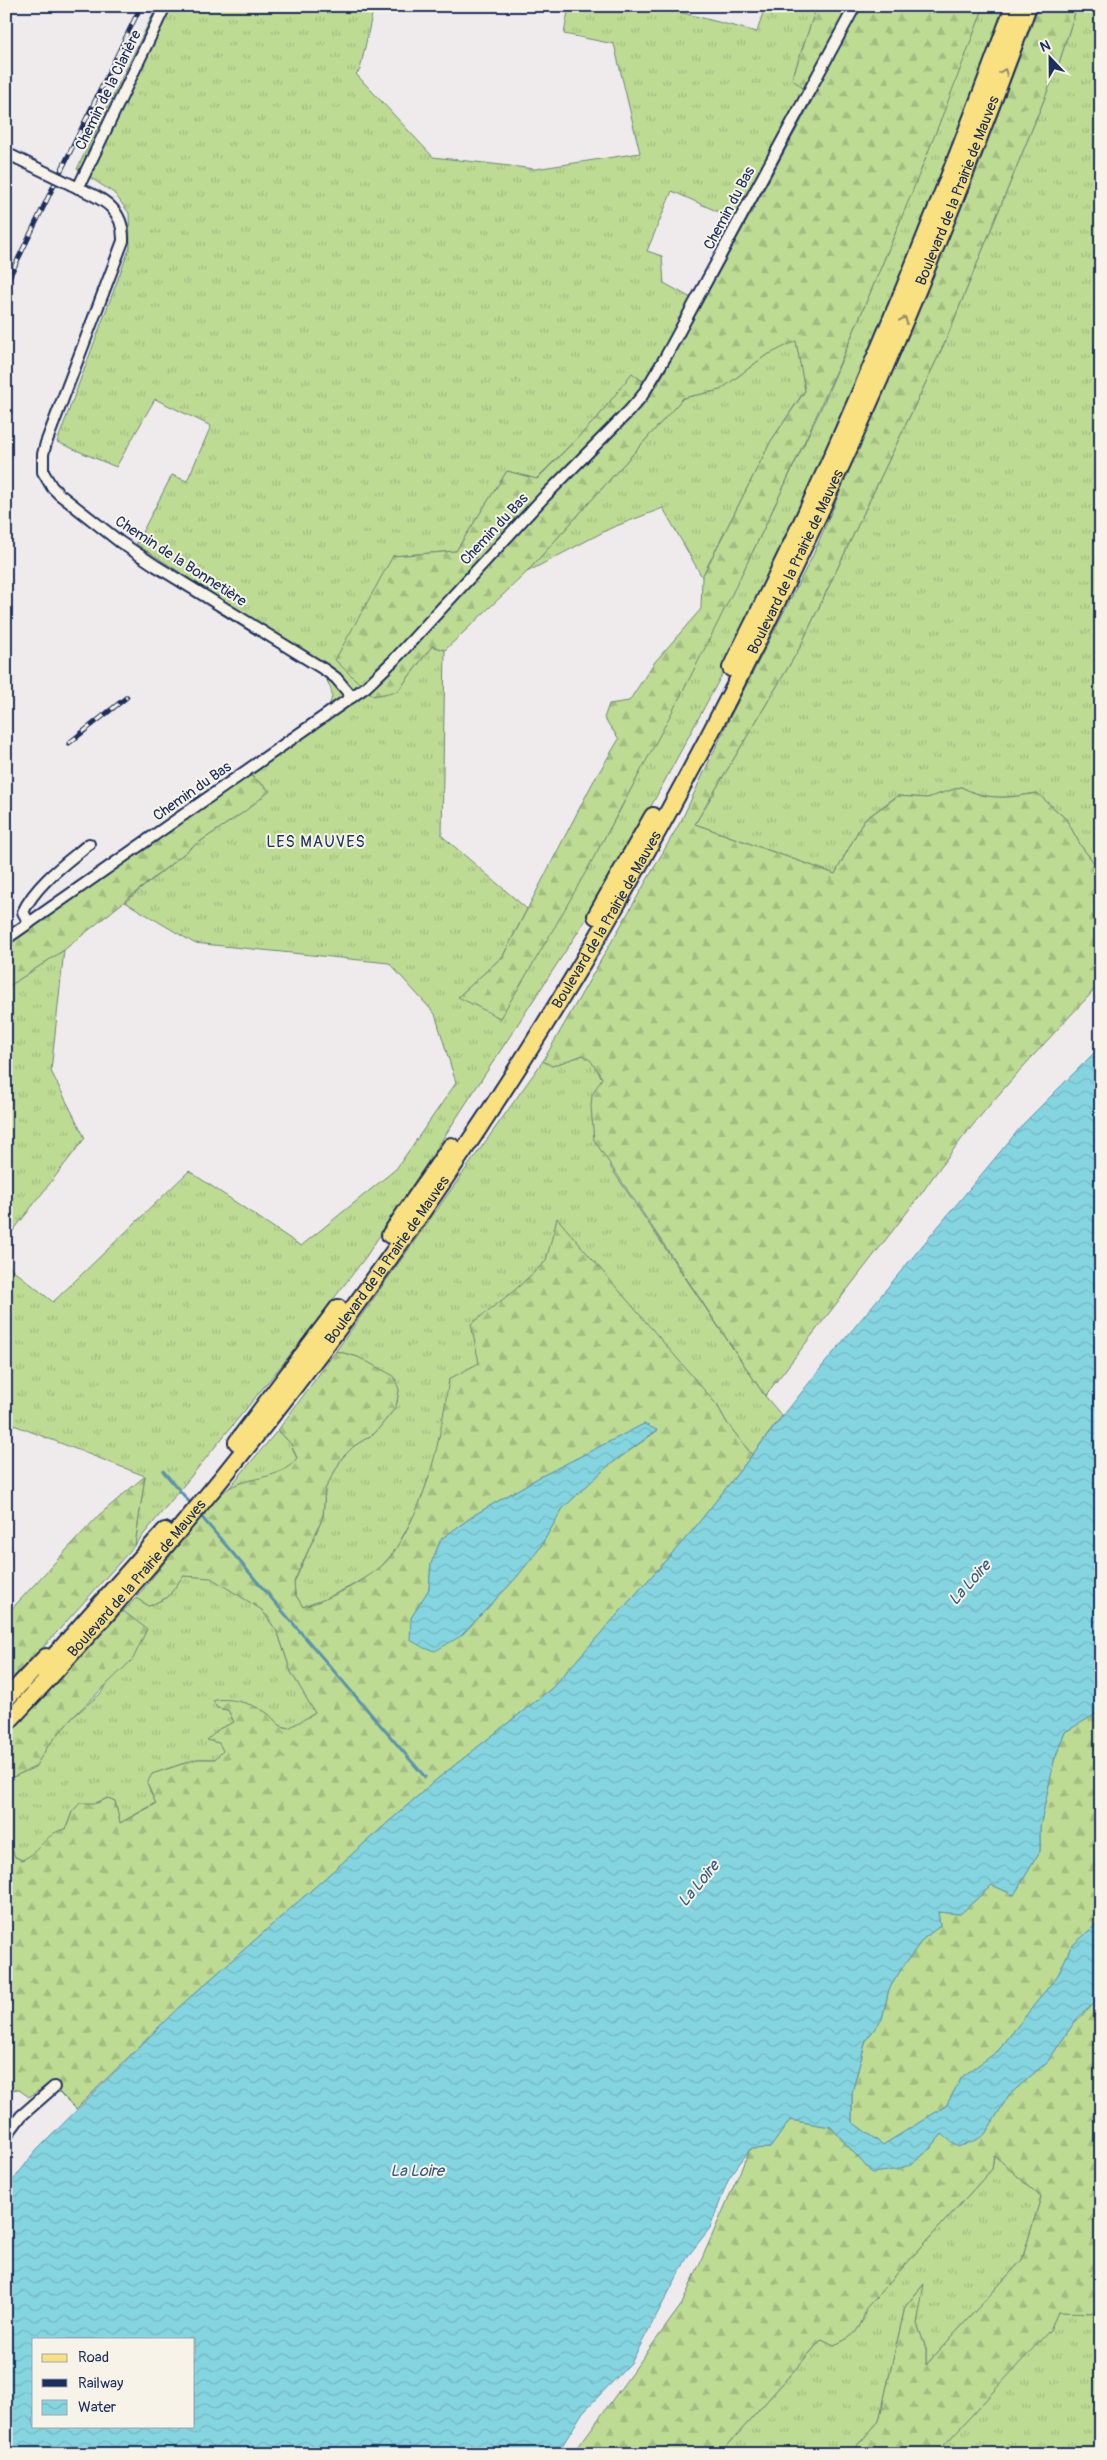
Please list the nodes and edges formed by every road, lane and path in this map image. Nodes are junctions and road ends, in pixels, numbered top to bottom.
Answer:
1 (165, 6) edge
2 (855, 6) edge
3 (1014, 6) edge
4 (1028, 6) edge
5 (6, 153) edge
6 (75, 186) junction
7 (352, 697) junction
8 (89, 844) dead end
9 (29, 923) junction
10 (6, 939) edge
11 (119, 1583) junction
12 (6, 1699) edge
13 (6, 1709) edge
14 (6, 1724) edge
15 (54, 2087) dead end
16 (6, 2136) edge

1 - 6 street, Chemin de la Clarière
2 - 7 street, Chemin du Bas
3 - 11 main road, Boulevard de la Prairie de Mauves
14 -> 4 main road, Boulevard de la Prairie de Mauves
5 - 6 street, Chemin de la Bonnetière, bridge
6 - 7 street, Chemin de la Bonnetière
7 - 9 street, Chemin du Bas
8 - 9 street
9 - 10 street, Chemin du Bas
11 - 12 main road
11 - 13 main road, Boulevard de la Prairie de Mauves
15 - 16 street

